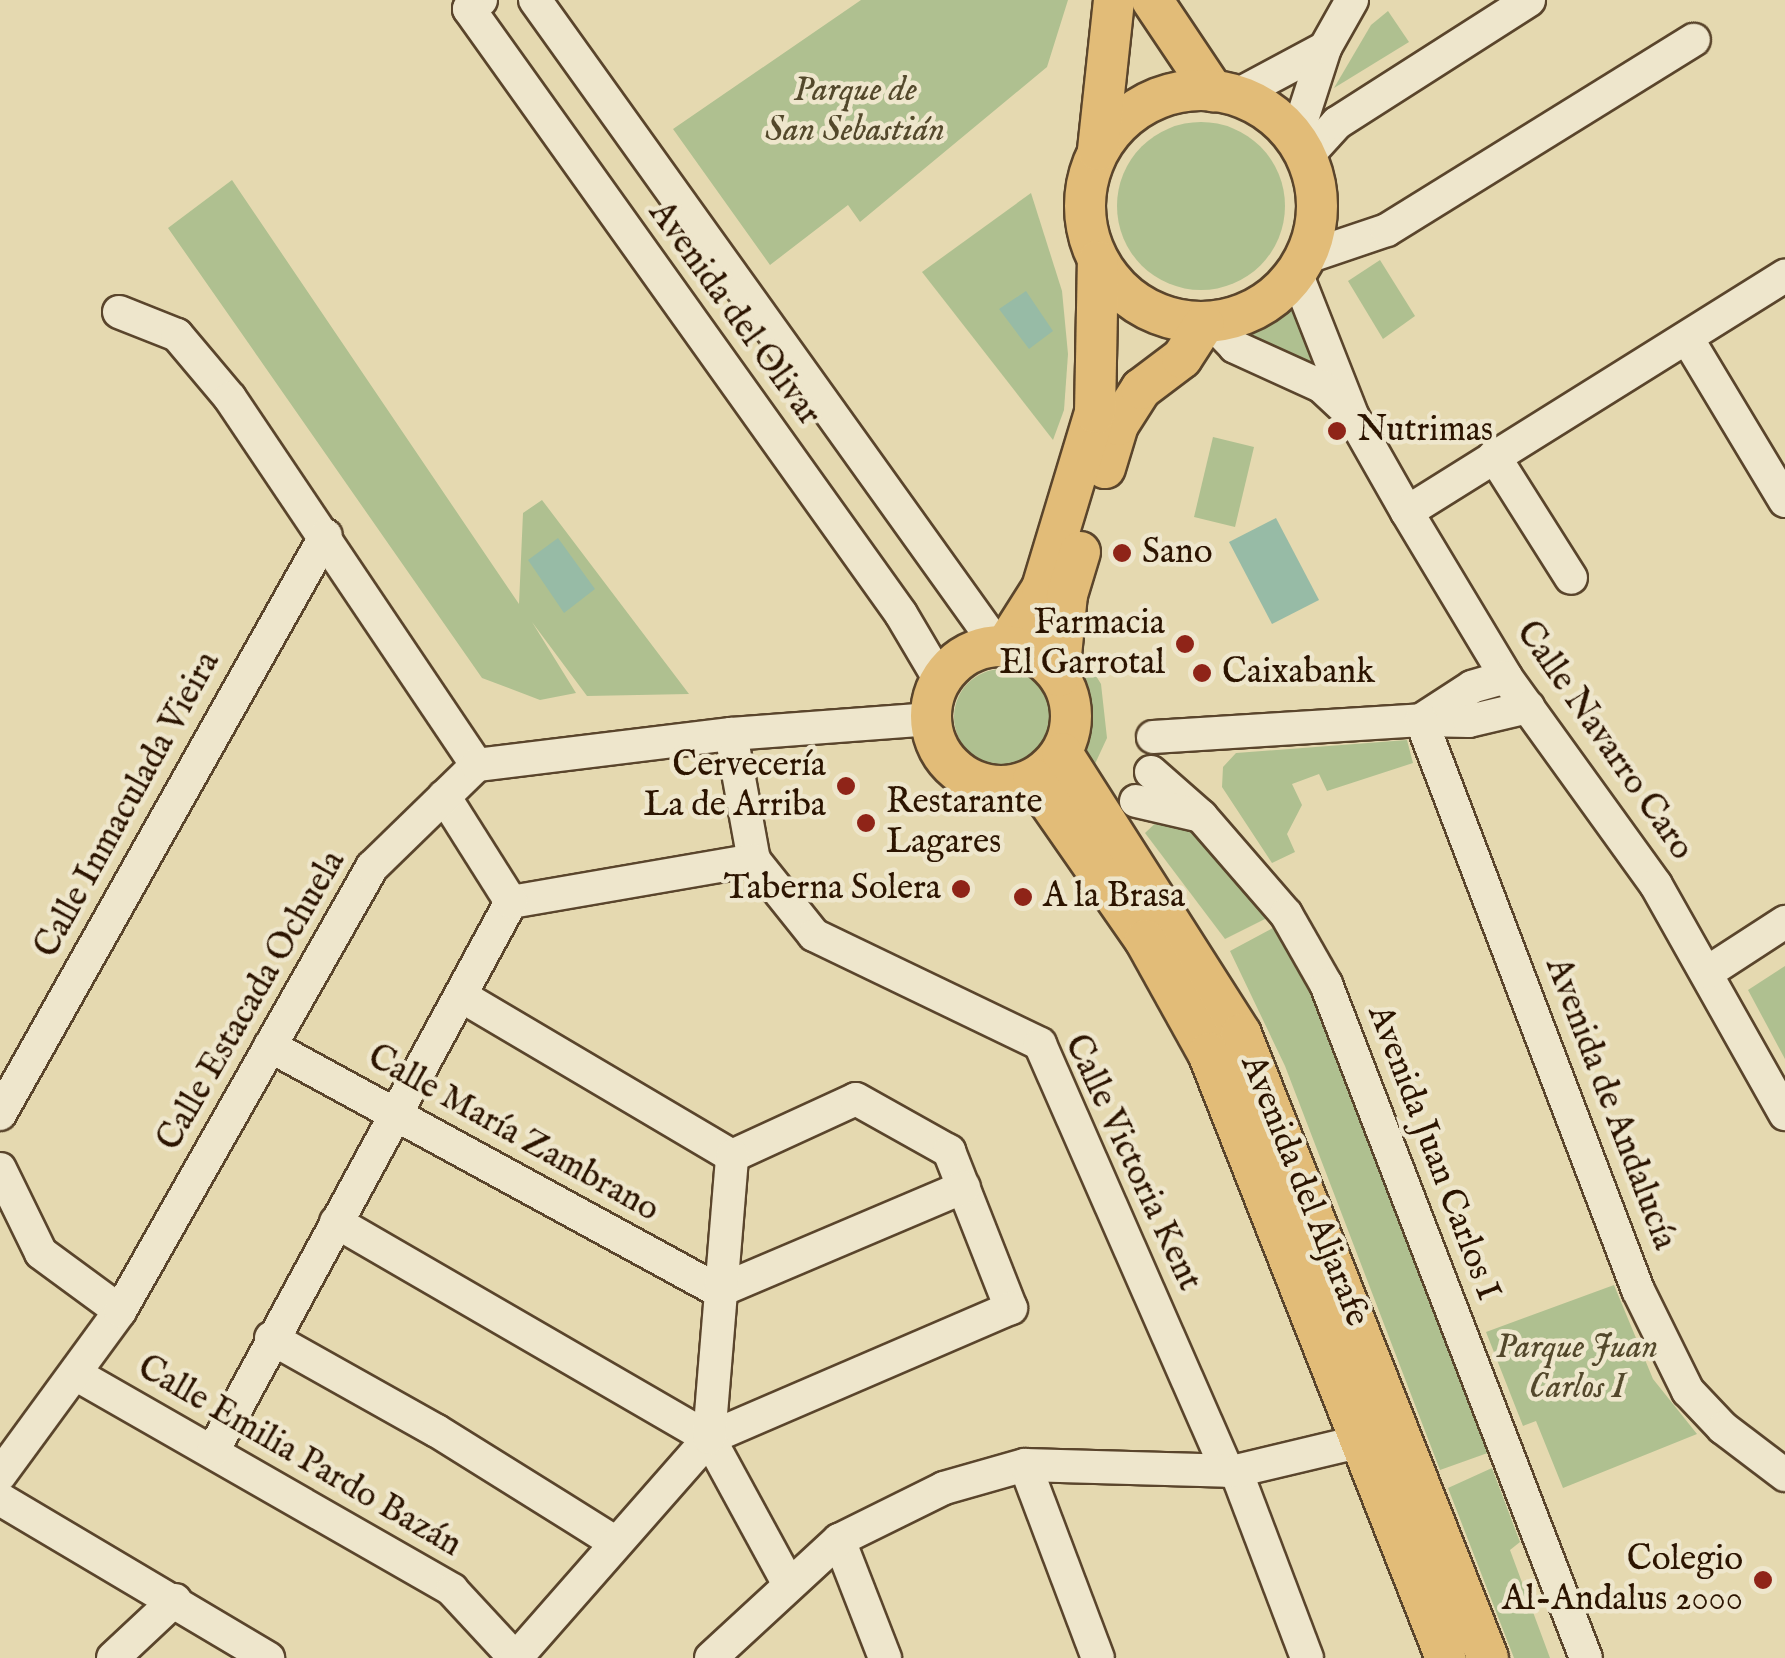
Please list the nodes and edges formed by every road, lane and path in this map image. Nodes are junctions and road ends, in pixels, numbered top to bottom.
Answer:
1 (481, 0) edge
2 (535, 0) edge
3 (1114, 0) edge
4 (1152, 0) edge
5 (1352, 0) edge
6 (1530, 0) edge
7 (1694, 40) dead end
8 (1325, 48) junction
9 (1225, 93) junction
10 (1302, 147) junction
11 (1097, 154) junction
12 (1098, 261) junction
13 (1302, 266) junction
14 (1785, 276) edge
15 (119, 312) dead end
16 (1208, 323) junction
17 (1687, 338) junction
18 (1353, 416) junction
19 (1494, 456) junction
20 (1785, 501) edge
21 (1406, 512) junction
22 (326, 535) junction
23 (1571, 578) dead end
24 (1002, 646) junction
25 (1060, 676) junction
26 (1506, 677) junction
27 (940, 680) junction
28 (1528, 707) junction
29 (931, 719) junction
30 (1421, 720) junction
31 (731, 734) junction
32 (1153, 736) dead end
33 (477, 765) junction
34 (1048, 766) junction
35 (1144, 786) dead end
36 (444, 796) junction
37 (754, 860) junction
38 (511, 902) junction
39 (1785, 922) edge
40 (1708, 972) junction
41 (463, 997) junction
42 (270, 1046) junction
43 (392, 1113) junction
44 (0, 1114) edge
45 (1785, 1114) edge
46 (732, 1156) junction
47 (0, 1169) edge
48 (964, 1187) junction
49 (336, 1222) junction
50 (719, 1292) junction
51 (120, 1310) junction
52 (271, 1338) junction
53 (79, 1376) junction
54 (709, 1438) junction
55 (1362, 1441) junction
56 (212, 1451) junction
57 (1025, 1465) junction
58 (1232, 1471) junction
59 (0, 1475) edge
60 (1785, 1476) edge
61 (0, 1499) edge
62 (839, 1540) junction
63 (616, 1543) junction
64 (790, 1584) junction
65 (175, 1600) junction
66 (113, 1658) edge
67 (268, 1658) edge
68 (515, 1658) edge
69 (710, 1658) edge
70 (885, 1658) edge
71 (1098, 1658) edge
72 (1307, 1658) edge
73 (1446, 1658) edge
74 (1488, 1658) edge
75 (1586, 1658) edge

1 - 27 street, Avenida del Olivar
2 - 24 street, Avenida del Olivar
3 - 11 main road
4 - 9 main road
5 - 8 street
6 - 10 street
7 - 13 street
8 - 9 street
8 - 10 street
9 - 10 main road
9 - 11 main road
10 - 13 main road
11 - 12 main road
12 - 16 main road
12 - 24 main road
13 - 16 main road
13 - 18 street, Calle Navarro Caro
14 - 17 street
15 - 22 street
16 - 18 street, Calle Navarro Caro
16 - 25 main road
17 - 19 street
17 - 20 street
18 - 21 street, Calle Navarro Caro
19 - 21 street
19 - 23 street
21 - 26 street, Calle Navarro Caro
22 - 33 street
22 - 44 street, Calle Inmaculada Vieira
24 - 25 main road
24 - 27 main road
25 - 34 main road
26 - 28 street, Calle Navarro Caro
26 - 30 street
27 - 29 main road
28 - 30 street
28 - 40 street, Calle Navarro Caro
29 - 31 street
29 - 34 main road
30 - 32 street
30 - 60 street, Avenida de Andalucía
31 - 33 street
31 - 37 street, Calle Victoria Kent
33 - 36 street, Calle Estacada Ochuela
34 - 55 main road, Avenida del Aljarafe
34 - 74 main road, Avenida del Aljarafe
35 - 75 street, Avenida Juan Carlos I
36 - 38 street
36 - 42 street, Calle Estacada Ochuela
37 - 38 street
37 - 58 street, Calle Victoria Kent
38 - 41 street
39 - 40 street
40 - 45 street, Calle Navarro Caro
41 - 43 street
41 - 46 street
42 - 43 street, Calle María Zambrano
42 - 51 street, Calle Estacada Ochuela
43 - 49 street
43 - 50 street, Calle María Zambrano
46 - 48 street
46 - 50 street
47 - 51 street
48 - 50 street
48 - 54 street
49 - 52 street
49 - 54 street
50 - 54 street
51 - 53 street, Calle Estacada Ochuela
52 - 56 street
52 - 63 street
53 - 56 street, Calle Emilia Pardo Bazán
53 - 59 street, Calle Estacada Ochuela
54 - 63 street
54 - 64 street
55 - 58 street
55 - 73 main road, Avenida del Aljarafe
56 - 68 street, Calle Emilia Pardo Bazán
57 - 58 street
57 - 62 street
57 - 71 street
58 - 72 street, Calle Victoria Kent
61 - 65 street
62 - 64 street
62 - 70 street
63 - 68 street
64 - 69 street
65 - 66 street
65 - 67 street

